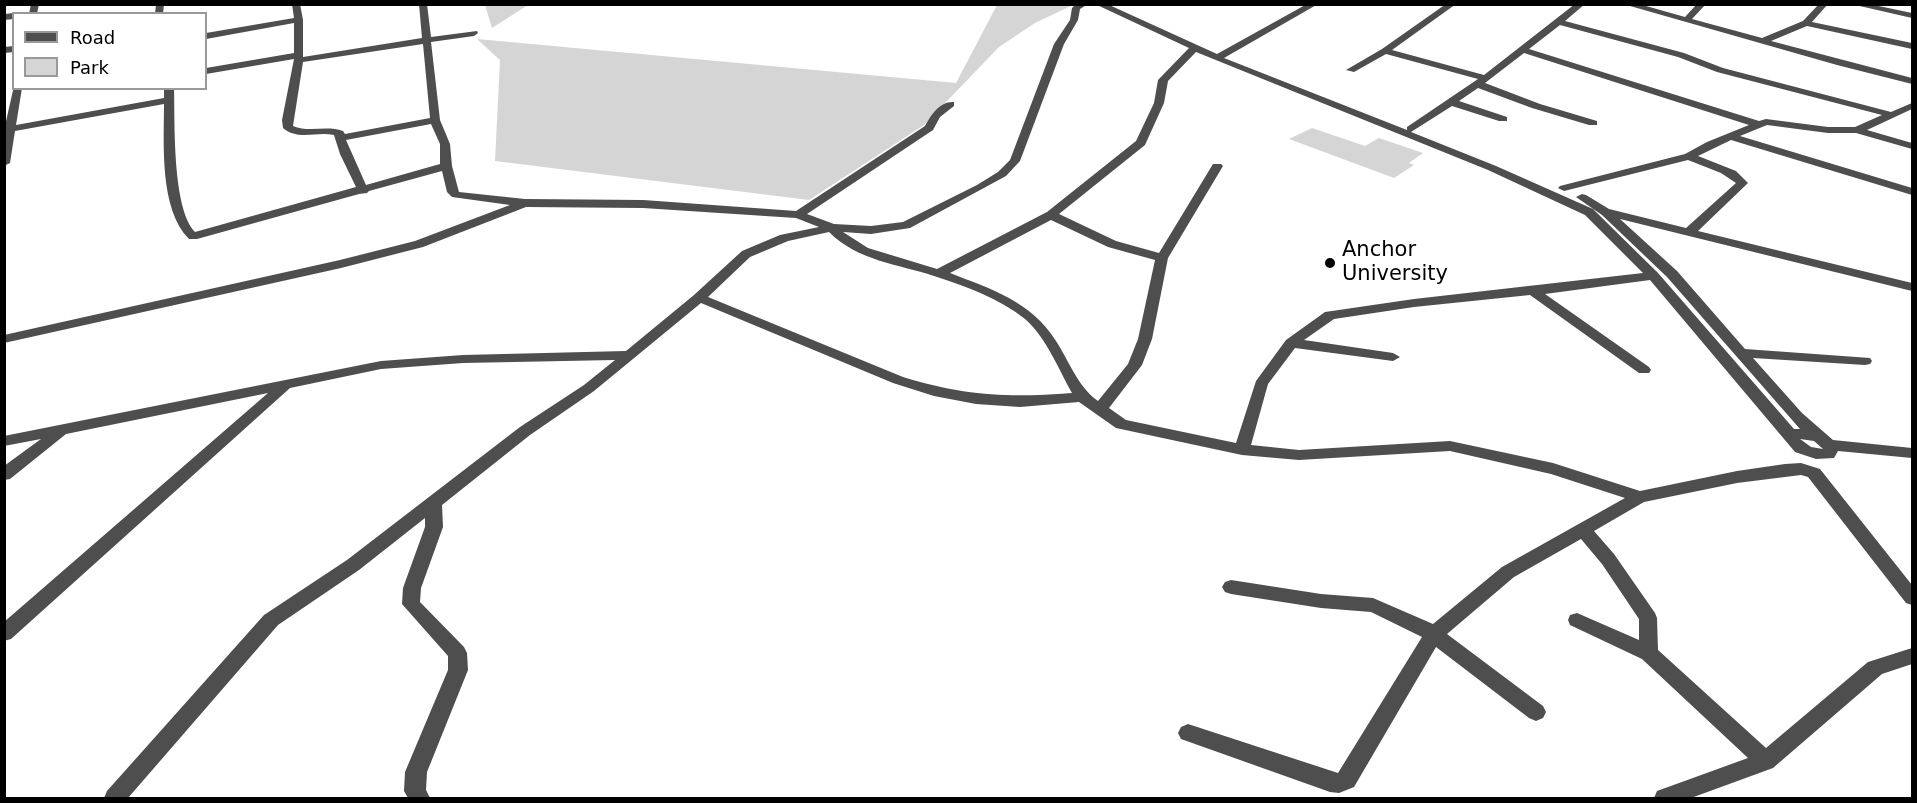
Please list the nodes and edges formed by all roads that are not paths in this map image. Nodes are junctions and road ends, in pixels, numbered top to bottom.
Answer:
1 (296, 4) edge
2 (423, 4) edge
3 (1084, 4) edge
4 (1099, 4) edge
5 (1113, 4) edge
6 (1314, 4) edge
7 (1452, 4) edge
8 (1581, 4) edge
9 (1627, 4) edge
10 (1702, 4) edge
11 (1824, 4) edge
12 (1855, 4) edge
13 (1912, 16) edge
14 (1687, 19) junction
15 (299, 20) junction
16 (1558, 22) junction
17 (1806, 23) junction
18 (474, 33) dead end
19 (207, 36) edge
20 (427, 40) junction
21 (1763, 41) junction
22 (1912, 46) edge
23 (1194, 48) junction
24 (1523, 50) junction
25 (1385, 51) junction
26 (1221, 56) junction
27 (299, 57) junction
28 (1351, 70) dead end
29 (207, 71) edge
30 (1482, 81) junction
31 (1912, 81) edge
32 (17, 90) edge
33 (169, 94) edge
34 (1451, 102) junction
35 (950, 104) dead end
36 (1912, 106) edge
37 (1892, 115) junction
38 (1503, 119) dead end
39 (435, 120) junction
40 (1593, 123) dead end
41 (1760, 124) junction
42 (11, 129) junction
43 (1411, 129) junction
44 (1857, 130) junction
45 (1729, 136) junction
46 (341, 138) junction
47 (1912, 146) edge
48 (1689, 156) junction
49 (4, 163) edge
50 (446, 166) junction
51 (1217, 166) dead end
52 (1564, 188) junction
53 (363, 191) junction
54 (1912, 192) edge
55 (525, 203) junction
56 (1051, 214) junction
57 (798, 215) junction
58 (1608, 215) junction
59 (832, 228) junction
60 (1689, 232) junction
61 (1162, 258) junction
62 (939, 273) junction
63 (1653, 276) junction
64 (1912, 287) edge
65 (1533, 291) junction
66 (1912, 293) edge
67 (699, 298) junction
68 (4, 339) edge
69 (1291, 343) junction
70 (1741, 353) junction
71 (631, 355) junction
72 (1393, 357) dead end
73 (1865, 361) dead end
74 (1644, 370) dead end
75 (284, 386) junction
76 (1082, 397) junction
77 (1099, 410) junction
78 (63, 430) junction
79 (1790, 435) junction
80 (1823, 440) junction
81 (4, 441) edge
82 (1242, 450) junction
83 (1912, 453) edge
84 (1809, 461) junction
85 (4, 475) edge
86 (1640, 497) junction
87 (433, 501) junction
88 (1583, 530) junction
89 (1231, 587) dead end
90 (1912, 598) edge
91 (1576, 620) dead end
92 (4, 634) edge
93 (1434, 634) junction
94 (1649, 653) junction
95 (1912, 656) edge
96 (1536, 712) dead end
97 (1188, 733) dead end
98 (1767, 761) junction
99 (115, 798) edge
100 (419, 798) edge
101 (1671, 798) edge

1 - 15 street
2 - 20 street
3 - 59 street
4 - 23 street
5 - 26 street
6 - 26 street
7 - 25 street
8 - 16 street
9 - 14 street
10 - 14 street
11 - 17 street
12 - 13 street
14 - 21 street
15 - 19 street
15 - 27 street
16 - 24 street
16 - 37 street
17 - 21 street
17 - 22 street
18 - 20 street
20 - 27 street
20 - 39 street
21 - 31 street
23 - 26 street
23 - 56 street
24 - 30 street
24 - 41 street
25 - 28 street
25 - 30 street
26 - 43 street
26 - 63 street
27 - 29 street
27 - 46 street
30 - 34 street
30 - 40 street
32 - 42 street
33 - 42 street
33 - 53 street
34 - 38 street
34 - 43 street
35 - 57 street
36 - 37 street
37 - 44 street
39 - 46 street
39 - 50 street
41 - 44 street
41 - 45 street
42 - 49 street
43 - 52 street
44 - 47 street
45 - 48 street
45 - 54 street
46 - 53 street
48 - 52 street
48 - 60 street
50 - 53 street
50 - 55 street
51 - 61 street
52 - 58 street
55 - 57 street
55 - 68 street
56 - 61 street
56 - 62 street
57 - 59 street
58 - 60 street
58 - 66 street
58 - 70 street
59 - 62 street
59 - 67 street
60 - 64 street
61 - 77 street
62 - 76 street
63 - 65 street
63 - 79 street
65 - 69 street
65 - 74 street
67 - 71 street
67 - 76 street
69 - 72 street
69 - 82 street
70 - 73 street
70 - 80 street
71 - 75 street
71 - 87 street
75 - 78 street
75 - 92 street
76 - 77 street
77 - 82 street
78 - 81 street
78 - 85 street
79 - 80 street
79 - 84 street
80 - 83 street
80 - 84 street
82 - 86 street
84 - 86 street
84 - 90 street
86 - 88 street
87 - 99 street
87 - 100 street
88 - 93 street
88 - 94 street
89 - 93 street
91 - 94 street
93 - 96 street
93 - 97 street
94 - 98 street
95 - 98 street
98 - 101 street

